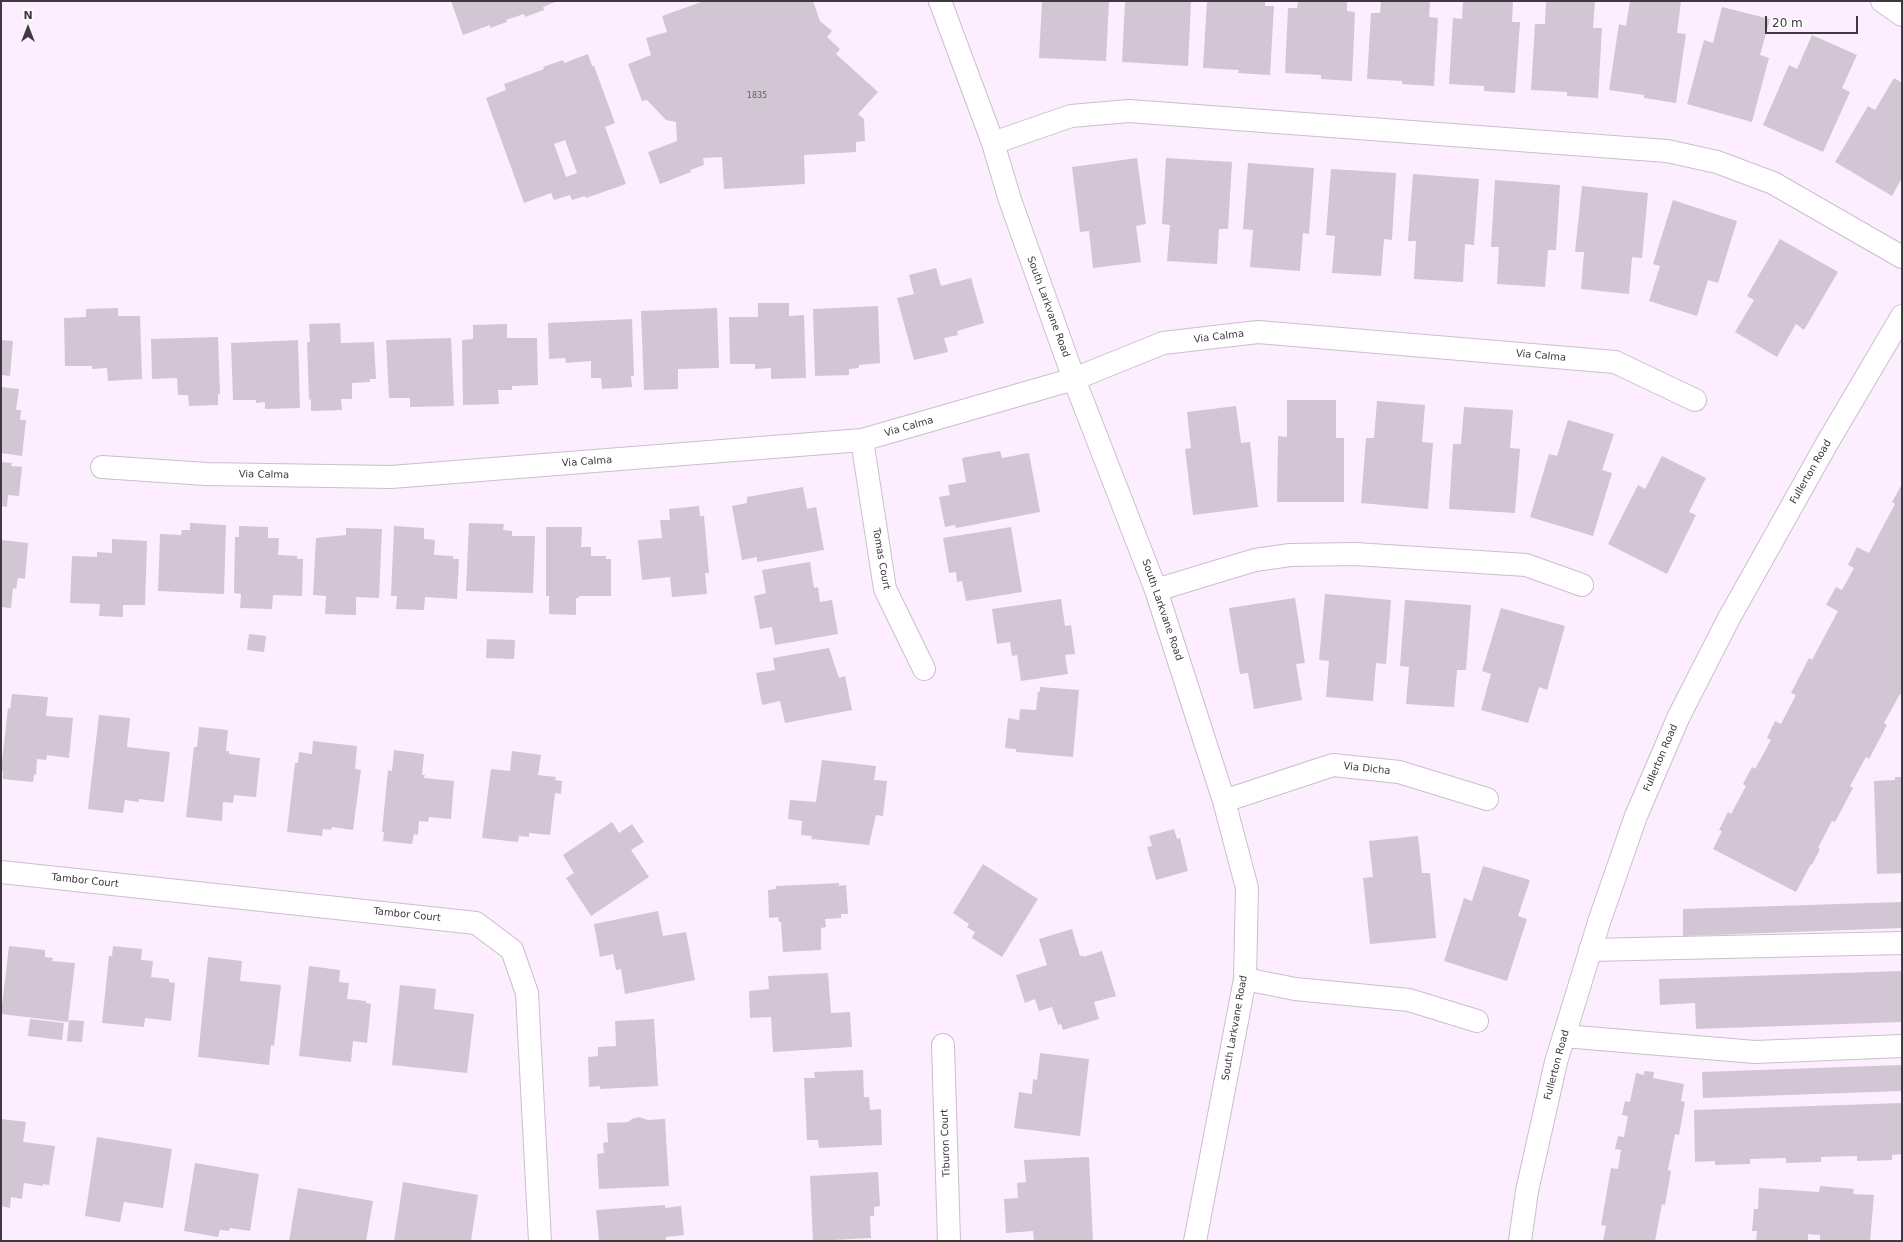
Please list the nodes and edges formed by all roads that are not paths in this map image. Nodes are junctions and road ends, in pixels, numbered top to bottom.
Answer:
1 (940, 1) edge
2 (1882, 1) edge
3 (1902, 14) edge
4 (993, 143) junction
5 (1902, 257) edge
6 (1902, 316) edge
7 (1074, 379) junction
8 (1695, 400) dead end
9 (862, 440) junction
10 (102, 468) dead end
11 (1582, 585) dead end
12 (1156, 590) junction
13 (924, 669) dead end
14 (1487, 799) dead end
15 (1224, 801) junction
16 (1, 872) edge
17 (1902, 943) edge
18 (1590, 950) junction
19 (1245, 979) junction
20 (1477, 1022) dead end
21 (1564, 1036) junction
22 (943, 1045) dead end
23 (1902, 1046) edge
24 (540, 1241) edge
25 (948, 1241) edge
26 (1195, 1241) edge
27 (1520, 1241) edge

1 - 4 street, South Larkvane Road
2 - 3 street
4 - 5 street
4 - 7 street, South Larkvane Road
6 - 18 street, Fullerton Road
7 - 8 street, Via Calma
7 - 9 street, Via Calma
7 - 12 street, South Larkvane Road
9 - 10 street, Via Calma
9 - 13 street, Tomas Court
11 - 12 street
12 - 15 street, South Larkvane Road
14 - 15 street, Via Dicha
15 - 19 street, South Larkvane Road
16 - 24 street, Tambor Court
17 - 18 street
18 - 21 street, Fullerton Road
19 - 20 street
19 - 26 street, South Larkvane Road
21 - 23 street
21 - 27 street, Fullerton Road
22 - 25 street, Tiburon Court

